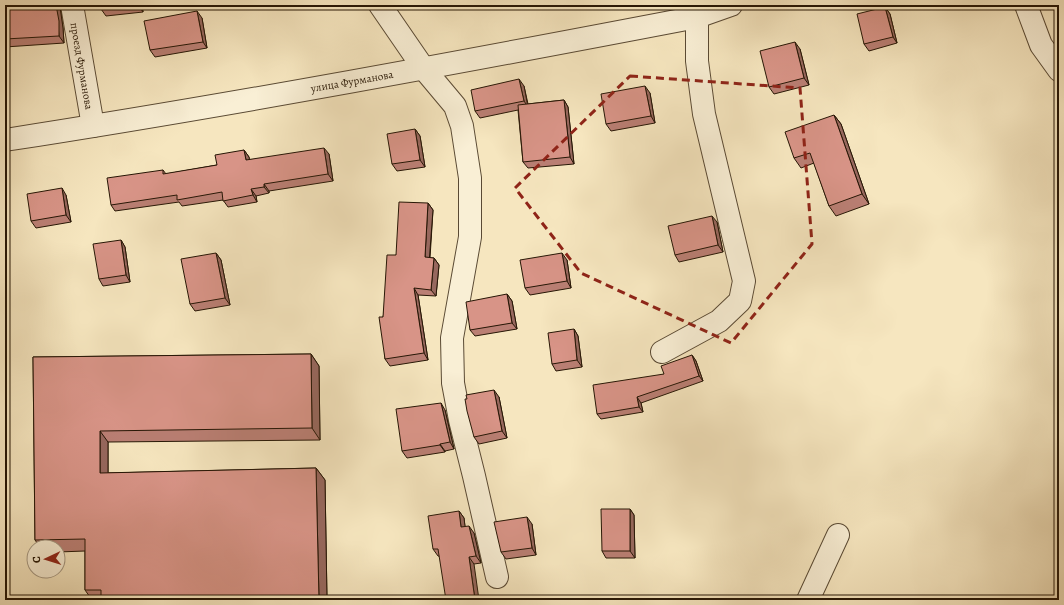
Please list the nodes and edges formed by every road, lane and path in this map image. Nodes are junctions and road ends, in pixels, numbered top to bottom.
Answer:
1 (72, 5) edge
2 (380, 5) edge
3 (731, 5) edge
4 (1026, 5) edge
5 (696, 11) edge
6 (424, 69) junction
7 (1059, 70) edge
8 (92, 126) junction
9 (5, 140) edge
10 (662, 352) dead end
11 (838, 535) dead end
12 (497, 577) dead end
13 (808, 600) edge

1 - 8 street, проезд Фурманова
2 - 6 street
3 - 5 street, улица Фурманова
4 - 7 street
5 - 6 street, улица Фурманова
5 - 10 street
6 - 8 street, улица Фурманова
6 - 12 street
8 - 9 street, улица Фурманова
11 - 13 street

